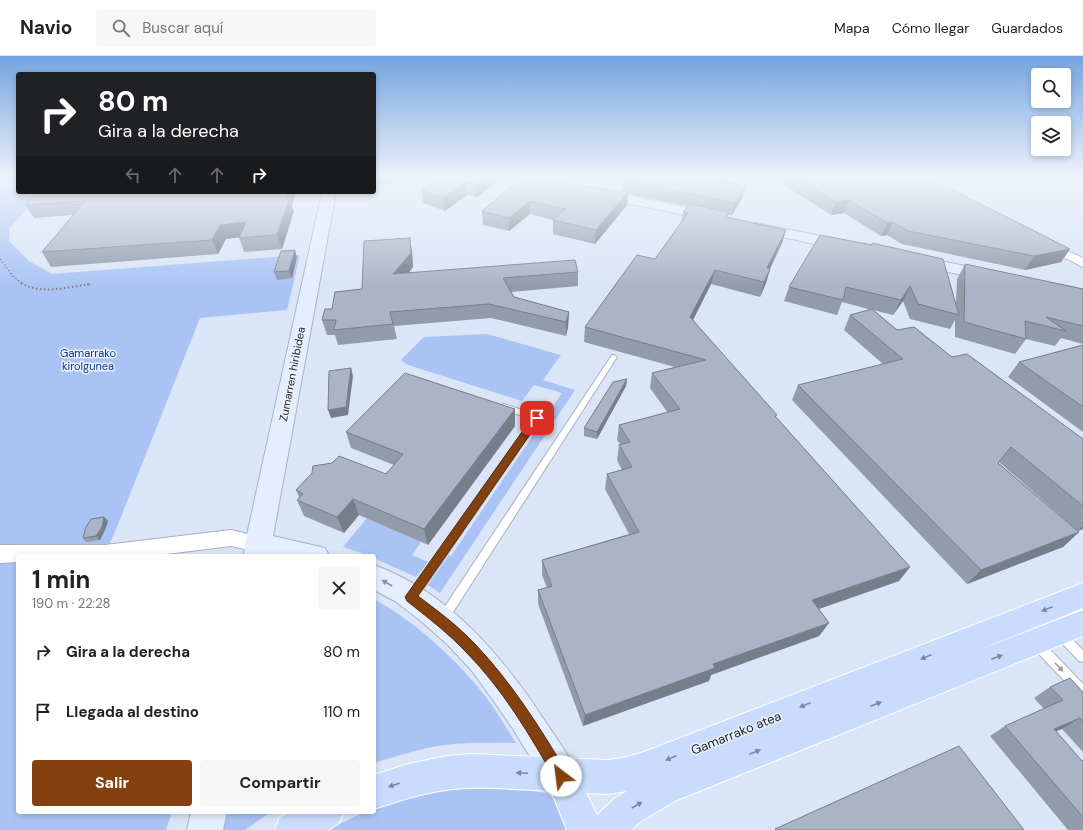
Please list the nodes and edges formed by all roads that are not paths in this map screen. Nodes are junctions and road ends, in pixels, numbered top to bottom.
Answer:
1 (325, 214) edge
2 (696, 214) edge
3 (723, 220) edge
4 (739, 223) edge
5 (1035, 238) edge
6 (856, 248) edge
7 (903, 258) edge
8 (1083, 263) edge
9 (1005, 279) edge
10 (614, 357) dead end
11 (499, 405) edge
12 (257, 550) edge
13 (0, 554) edge
14 (296, 554) edge
15 (376, 578) edge
16 (1083, 595) edge
17 (411, 597) junction
18 (442, 621) junction
19 (1059, 632) edge
20 (1083, 657) edge
21 (1083, 692) edge
22 (561, 776) junction
23 (376, 791) edge
24 (209, 814) edge
25 (322, 814) edge
26 (205, 830) edge
27 (293, 830) edge
28 (585, 830) edge
29 (607, 830) edge

1 - 12 street, Zumarren hiribidea
2 - 3 street
4 - 6 street
5 - 8 street
7 - 9 street
10 - 18 lane
11 - 17 lane
12 - 13 street
12 - 14 street
17 -> 15 street
16 -> 22 main road, Gamarrako atea
17 - 18 street
18 - 22 street
19 - 20 lane
19 -> 21 lane
29 -> 19 main road
22 -> 23 main road, Gamarrako atea
22 - 28 main road
24 - 26 street
25 - 27 main road

